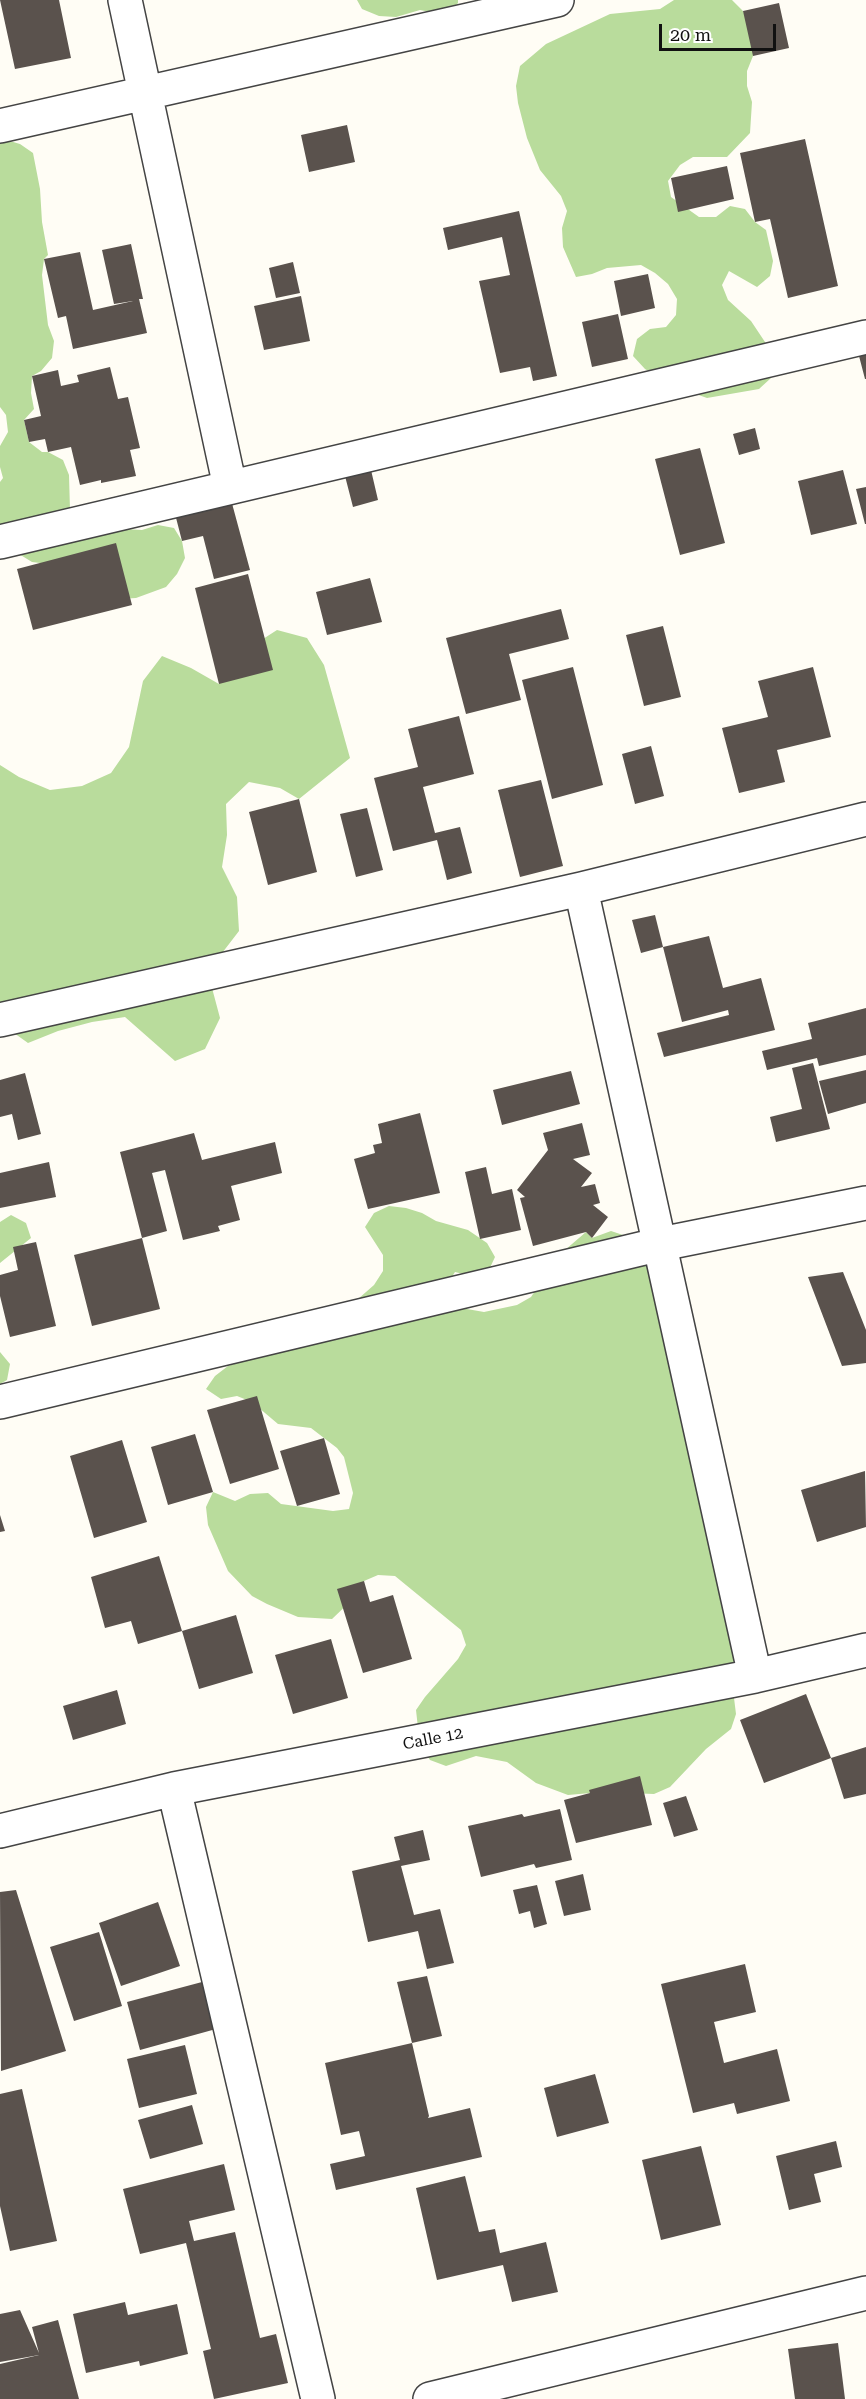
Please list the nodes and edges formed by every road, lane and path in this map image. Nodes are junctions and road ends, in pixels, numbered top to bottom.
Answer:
1 (125, 0) edge
2 (557, 0) edge
3 (146, 93) junction
4 (0, 126) edge
5 (866, 337) edge
6 (231, 487) junction
7 (0, 542) edge
8 (866, 819) edge
9 (581, 889) junction
10 (0, 1020) edge
11 (866, 1203) edge
12 (661, 1245) junction
13 (0, 1402) edge
14 (866, 1650) edge
15 (755, 1676) junction
16 (174, 1789) junction
17 (0, 1832) edge
18 (866, 2293) edge
19 (318, 2399) edge
20 (430, 2399) edge

1 - 3 street
2 - 3 street
3 - 4 street
3 - 6 street
5 - 6 street
6 - 7 street
8 - 9 street
9 - 10 street
9 - 12 street
11 - 12 street
12 - 13 street
12 - 15 street
14 - 15 street, Calle 12
15 - 16 street, Calle 12
16 - 17 street, Calle 12
16 - 19 street
18 - 20 street

